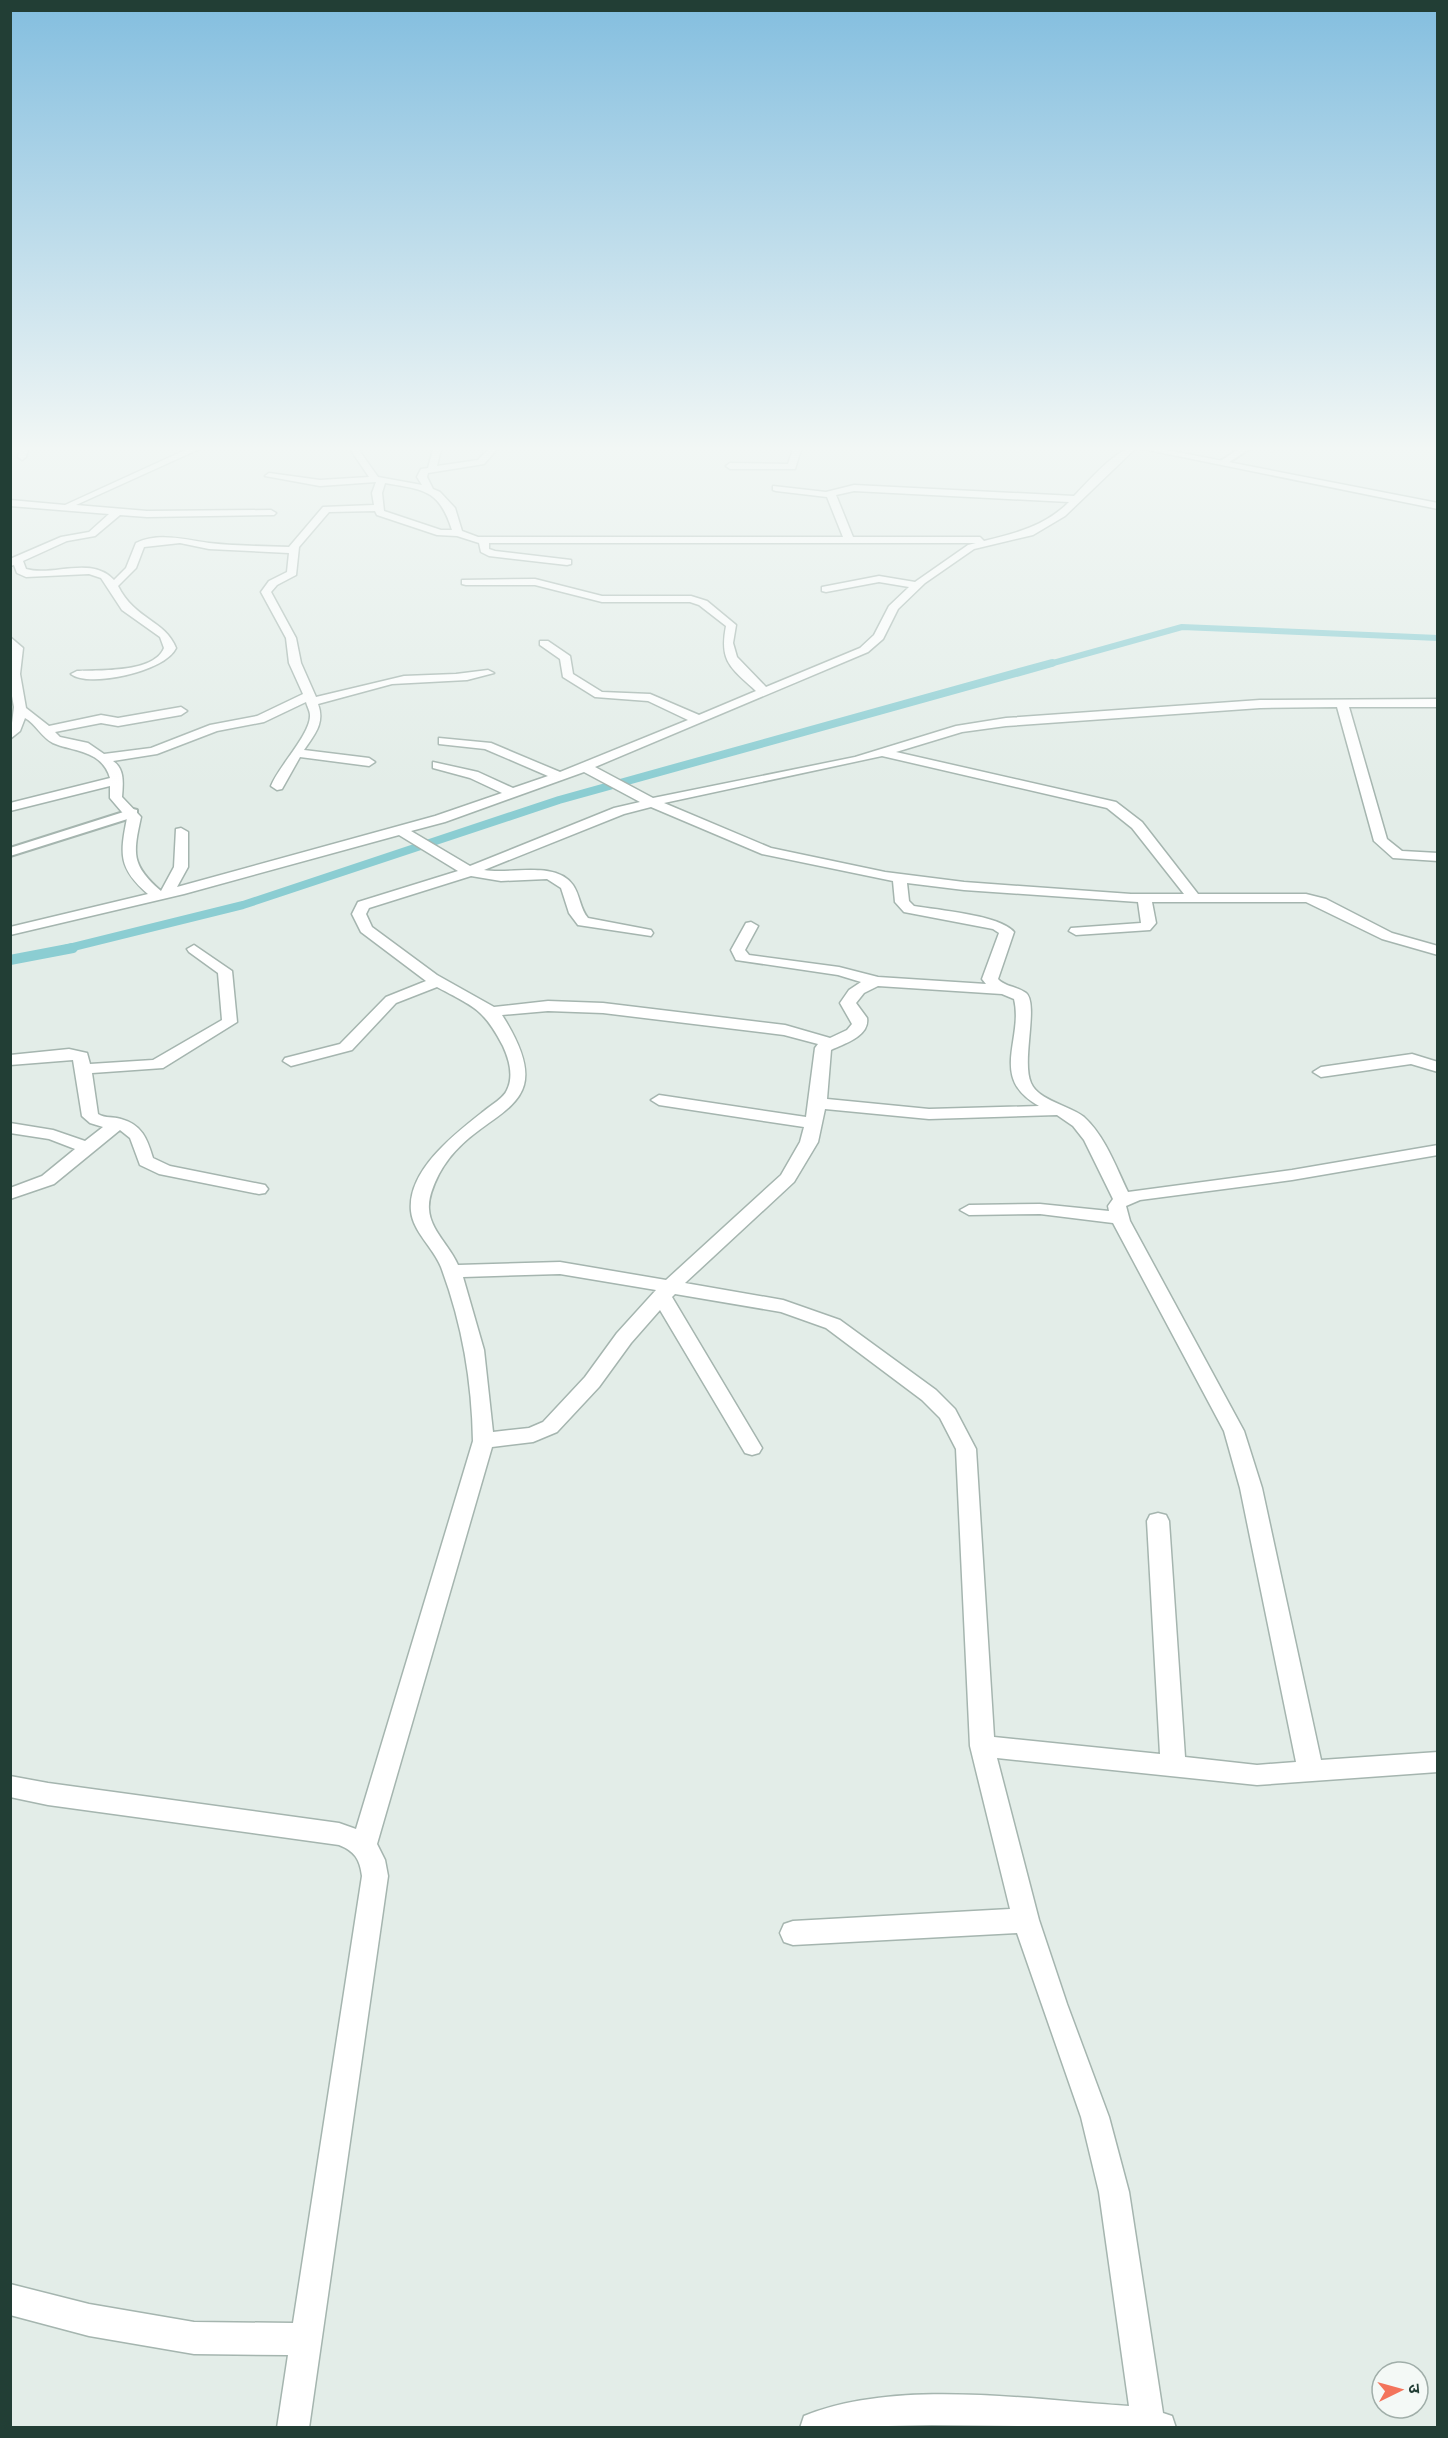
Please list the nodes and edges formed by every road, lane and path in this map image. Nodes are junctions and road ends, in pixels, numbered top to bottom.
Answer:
1 (135, 560) edge
2 (293, 560) edge
3 (546, 560) edge
4 (951, 560) edge
5 (14, 562) edge
6 (567, 562) dead end
7 (466, 582) dead end
8 (114, 584) junction
9 (917, 585) junction
10 (826, 589) dead end
11 (10, 640) edge
12 (544, 643) dead end
13 (488, 673) dead end
14 (77, 674) dead end
15 (764, 692) junction
16 (311, 698) junction
17 (1437, 703) edge
18 (1342, 704) junction
19 (20, 710) junction
20 (181, 711) dead end
21 (697, 719) junction
22 (46, 730) junction
23 (10, 735) edge
24 (443, 741) dead end
25 (297, 753) junction
26 (883, 753) junction
27 (105, 758) junction
28 (369, 762) dead end
29 (437, 765) dead end
30 (589, 769) junction
31 (558, 776) junction
32 (117, 780) junction
33 (277, 786) dead end
34 (513, 793) junction
35 (645, 798) junction
36 (10, 807) edge
37 (132, 813) junction
38 (402, 831) junction
39 (182, 832) dead end
40 (10, 852) edge
41 (1437, 857) edge
42 (467, 871) junction
43 (900, 878) junction
44 (162, 895) junction
45 (1144, 898) junction
46 (1195, 899) junction
47 (751, 926) dead end
48 (10, 931) edge
49 (1076, 931) dead end
50 (646, 933) dead end
51 (194, 949) dead end
52 (1437, 951) edge
53 (876, 981) junction
54 (437, 982) junction
55 (1008, 990) junction
56 (489, 1011) junction
57 (830, 1043) junction
58 (10, 1060) edge
59 (291, 1062) dead end
60 (1437, 1067) edge
61 (84, 1070) junction
62 (1321, 1072) dead end
63 (658, 1101) dead end
64 (818, 1103) junction
65 (1062, 1110) junction
66 (118, 1123) junction
67 (813, 1123) junction
68 (10, 1128) edge
69 (88, 1149) junction
70 (1437, 1150) edge
71 (259, 1189) dead end
72 (10, 1194) edge
73 (1121, 1208) junction
74 (969, 1210) dead end
75 (452, 1271) junction
76 (667, 1292) junction
77 (483, 1441) junction
78 (752, 1448) dead end
79 (1158, 1521) dead end
80 (982, 1746) junction
81 (1437, 1762) edge
82 (1173, 1766) junction
83 (1311, 1773) junction
84 (10, 1786) edge
85 (364, 1845) junction
86 (1026, 1920) junction
87 (793, 1933) dead end
88 (10, 2299) edge
89 (306, 2339) junction
90 (1154, 2426) edge
91 (293, 2427) edge
92 (816, 2427) edge

1 - 8 street
2 - 16 street
3 - 6 street
4 - 9 street
5 - 8 street
7 - 15 street
8 - 14 street
9 - 10 street
9 - 15 street
11 - 19 street
12 - 21 street
13 - 16 street
15 - 21 street
16 - 25 street
16 - 27 street
17 - 18 street
18 - 26 street
18 - 41 street
19 - 22 street
19 - 23 street
20 - 22 street
21 - 30 street
22 - 27 street
24 - 31 street
25 - 28 street
25 - 33 street
26 - 35 street
26 - 46 street
27 - 32 street
29 - 34 street
30 - 31 street
30 - 35 street
31 - 34 street
32 - 36 street
32 - 37 street
34 - 38 street
35 - 42 street
35 - 43 street
37 - 40 lane
37 - 44 street
38 - 42 street
38 - 44 street
39 - 44 street
42 - 50 street
42 - 54 street
43 - 45 street
43 - 55 street
44 - 48 street
45 - 46 street
45 - 49 street
46 - 52 street
47 - 53 street
51 - 61 street
53 - 55 street
53 - 57 street
54 - 56 street
54 - 59 street
55 - 65 street
56 - 57 street
56 - 75 street
57 - 64 street
58 - 61 street
60 - 62 street
61 - 66 street
63 - 67 street
64 - 65 street
64 - 67 street
65 - 73 street
66 - 69 street
66 - 71 street
67 - 76 street
68 - 69 street
69 - 72 street
70 - 73 street
73 - 74 street
73 - 83 street
75 - 76 street
75 - 77 street
76 - 77 street
76 - 78 street
76 - 80 street
77 - 85 street
79 - 82 street
80 - 82 street
80 - 86 street
81 - 83 street
82 - 83 street
84 - 85 street
85 - 89 street
86 - 87 street
86 - 90 street
88 - 89 street
89 - 91 street
90 - 92 street

